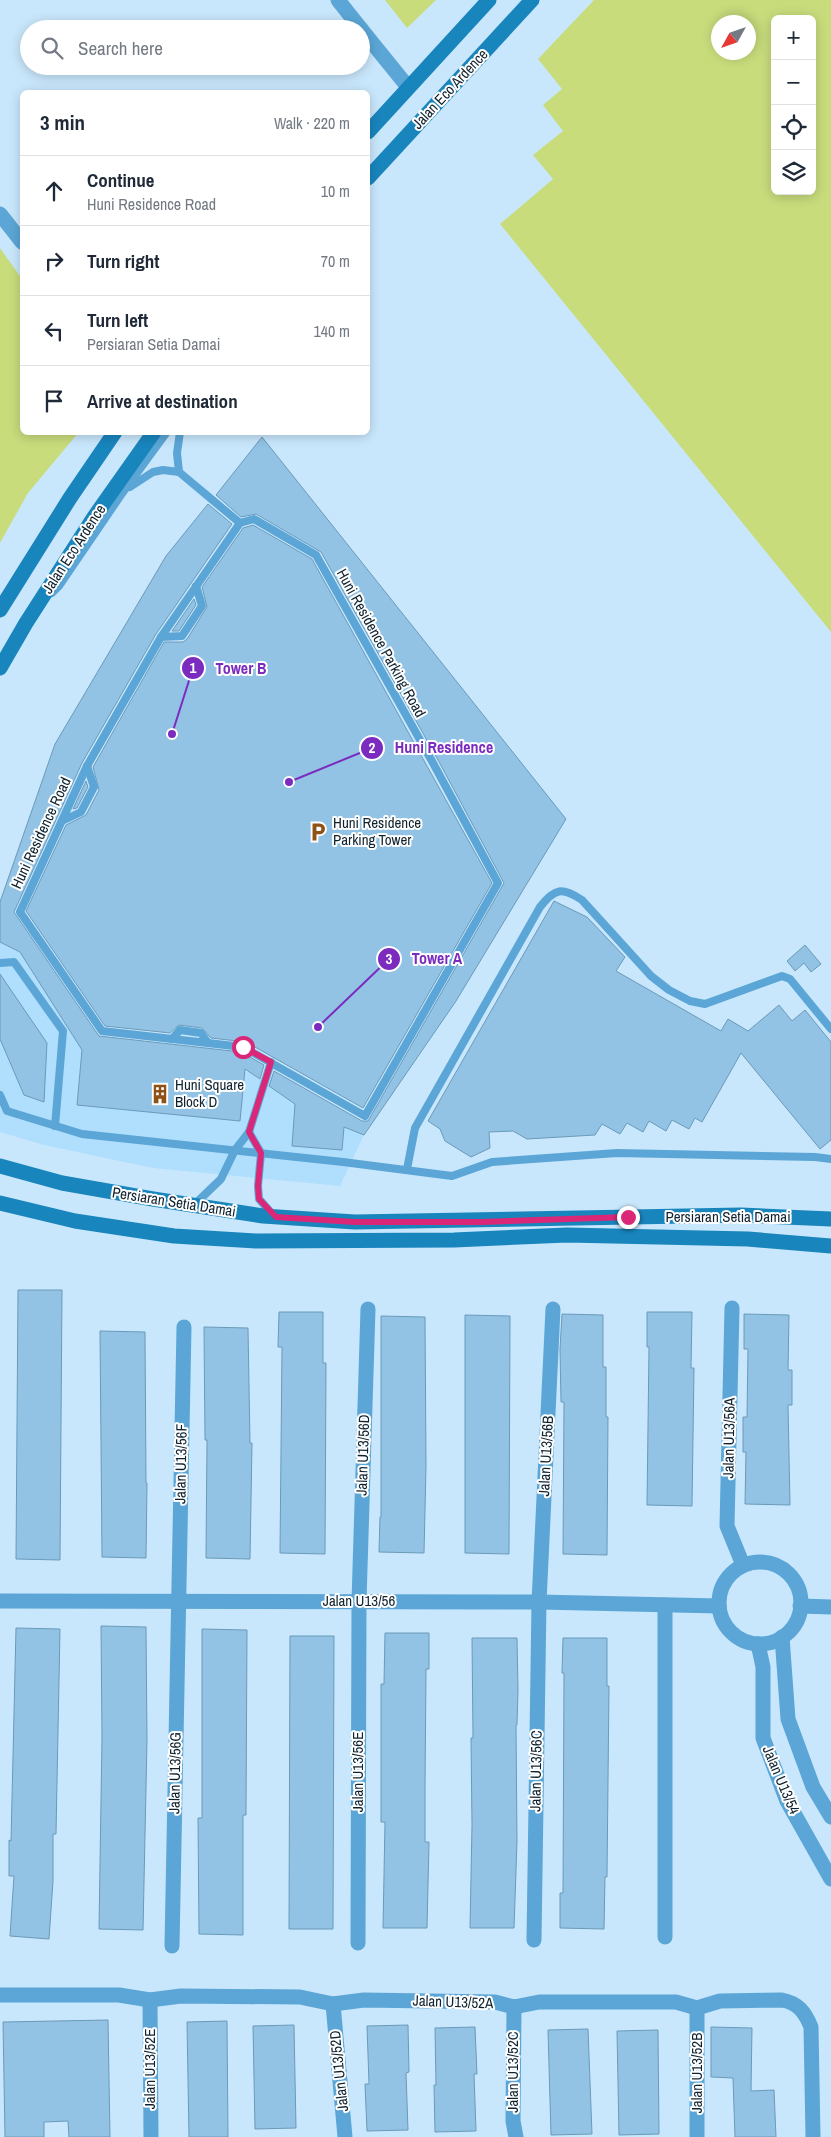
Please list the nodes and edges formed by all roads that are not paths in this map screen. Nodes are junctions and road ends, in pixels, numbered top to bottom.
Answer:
1 (338, 0) edge
2 (489, 0) edge
3 (532, 0) edge
4 (354, 20) edge
5 (370, 40) edge
6 (408, 87) junction
7 (370, 130) edge
8 (370, 176) edge
9 (0, 214) edge
10 (20, 239) edge
11 (113, 435) edge
12 (152, 435) edge
13 (165, 435) edge
14 (180, 435) edge
15 (179, 472) junction
16 (121, 495) junction
17 (240, 523) junction
18 (196, 586) junction
19 (0, 610) edge
20 (34, 610) junction
21 (161, 637) junction
22 (0, 668) edge
23 (87, 766) junction
24 (62, 821) junction
25 (0, 963) edge
26 (831, 1029) edge
27 (271, 1062) junction
28 (0, 1095) edge
29 (55, 1126) junction
30 (249, 1132) junction
31 (235, 1150) junction
32 (261, 1153) junction
33 (0, 1160) edge
34 (831, 1160) edge
35 (0, 1166) edge
36 (407, 1170) junction
37 (26, 1174) junction
38 (0, 1203) edge
39 (194, 1205) junction
40 (276, 1217) junction
41 (831, 1219) edge
42 (831, 1246) edge
43 (732, 1308) dead end
44 (553, 1309) dead end
45 (368, 1310) dead end
46 (184, 1327) dead end
47 (743, 1565) junction
48 (0, 1601) edge
49 (178, 1601) junction
50 (359, 1601) junction
51 (539, 1602) junction
52 (665, 1605) junction
53 (719, 1606) junction
54 (800, 1606) junction
55 (831, 1607) edge
56 (782, 1637) junction
57 (758, 1644) junction
58 (831, 1818) edge
59 (831, 1879) edge
60 (665, 1937) dead end
61 (534, 1940) dead end
62 (358, 1943) dead end
63 (172, 1946) dead end
64 (0, 1995) edge
65 (150, 2000) junction
66 (333, 2004) junction
67 (514, 2007) junction
68 (697, 2008) junction
69 (151, 2137) edge
70 (346, 2137) edge
71 (516, 2137) edge
72 (698, 2137) edge
73 (813, 2137) edge

1 - 4 street
2 - 6 street
3 - 8 street, Jalan Eco Ardence
5 - 6 street
6 - 7 street
9 - 10 street
11 - 19 street, Jalan Eco Ardence
12 - 20 street, Jalan Eco Ardence
13 - 16 lane
14 - 15 lane
15 - 16 lane
15 - 17 lane
16 - 20 lane
17 - 18 lane, Huni Residence Road
17 - 27 lane, Huni Residence Parking Road
18 - 21 lane, Huni Residence Road
18 - 21 lane
20 - 22 street, Jalan Eco Ardence
21 - 23 lane, Huni Residence Road
23 - 24 lane, Huni Residence Road
23 - 24 lane
24 - 27 lane, Huni Residence Road
25 - 29 lane
26 - 36 lane
27 - 30 lane
28 - 29 lane
29 - 31 lane
30 - 31 lane
30 - 32 lane
31 - 32 lane
31 - 39 lane
32 - 36 lane
32 - 40 lane
33 - 37 street
34 - 36 lane
35 - 37 street, Persiaran Setia Damai
37 - 39 street, Persiaran Setia Damai
38 - 42 street, Persiaran Setia Damai
39 - 40 street, Persiaran Setia Damai
40 - 41 street, Persiaran Setia Damai
43 - 47 street, Jalan U13/56A
44 - 51 street, Jalan U13/56B
45 - 50 street, Jalan U13/56D
46 - 49 street, Jalan U13/56F
47 - 53 street
47 - 54 street
48 - 49 street, Jalan U13/56
49 - 50 street, Jalan U13/56
49 - 63 street, Jalan U13/56G
50 - 51 street, Jalan U13/56
50 - 62 street, Jalan U13/56E
51 - 52 street, Jalan U13/56
51 - 61 street, Jalan U13/56C
52 - 53 street, Jalan U13/56
52 - 60 street
53 - 57 street
54 - 55 street
54 - 56 street
56 - 57 street
56 - 58 street, Jalan U13/54
57 - 59 street, Jalan U13/54
64 - 65 street, Jalan U13/52A
65 - 66 street, Jalan U13/52A
65 - 69 street, Jalan U13/52E
66 - 67 street, Jalan U13/52A
66 - 70 street, Jalan U13/52D
67 - 68 street, Jalan U13/52A
67 - 71 street, Jalan U13/52C
68 - 72 street, Jalan U13/52B
68 - 73 street

